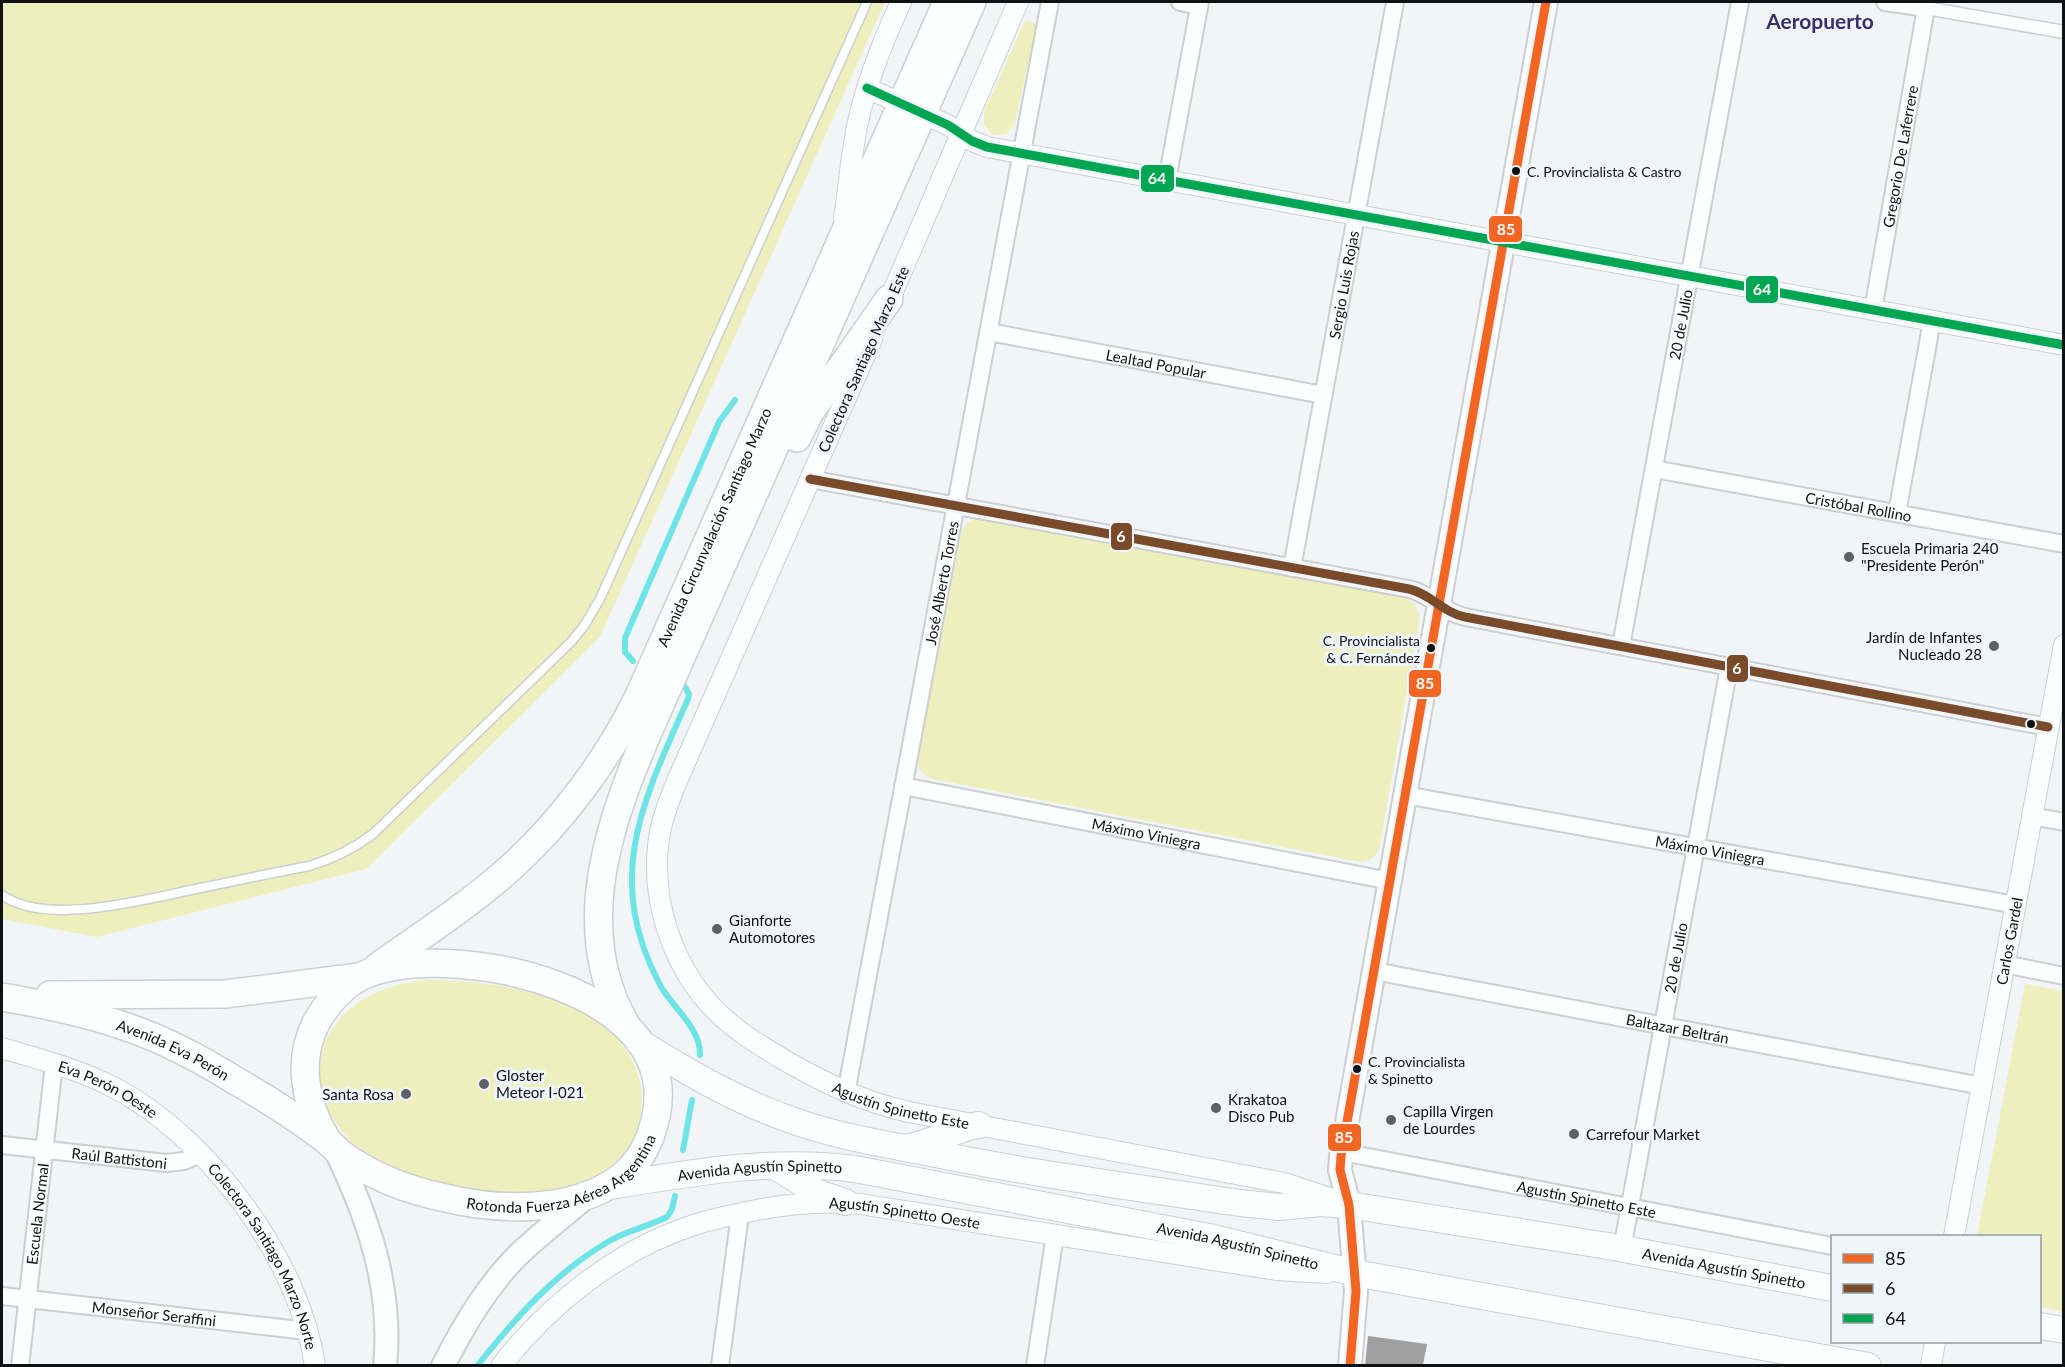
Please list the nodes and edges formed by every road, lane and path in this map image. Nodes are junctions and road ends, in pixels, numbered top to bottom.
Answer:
1 (867, 2) edge
2 (901, 2) edge
3 (947, 2) edge
4 (1018, 2) edge
5 (1050, 2) edge
6 (1179, 2) edge
7 (1395, 2) edge
8 (1546, 2) edge
9 (1740, 2) edge
10 (1885, 2) edge
11 (1199, 4) edge
12 (1927, 5) edge
13 (970, 9) edge
14 (2064, 32) edge
15 (867, 88) junction
16 (912, 108) junction
17 (962, 134) junction
18 (1022, 154) junction
19 (1167, 180) junction
20 (1356, 215) junction
21 (841, 240) junction
22 (1503, 243) junction
23 (1689, 277) junction
24 (889, 299) junction
25 (1873, 310) junction
26 (1932, 321) junction
27 (988, 332) junction
28 (2064, 345) edge
29 (1323, 395) junction
30 (1654, 469) junction
31 (810, 480) junction
32 (956, 506) junction
33 (1897, 513) junction
34 (2064, 544) edge
35 (1292, 568) junction
36 (1439, 606) junction
37 (1621, 646) junction
38 (2063, 655) edge
39 (679, 661) junction
40 (1730, 667) junction
41 (2048, 727) junction
42 (677, 782) joint
43 (903, 786) junction
44 (1405, 795) junction
45 (2032, 816) junction
46 (2064, 822) edge
47 (1696, 847) junction
48 (1390, 881) junction
49 (2, 895) edge
50 (2016, 904) junction
51 (2004, 964) junction
52 (1374, 971) junction
53 (365, 974) junction
54 (2064, 975) edge
55 (2, 996) edge
56 (1663, 1025) junction
57 (635, 1038) junction
58 (2, 1048) edge
59 (54, 1064) junction
60 (1982, 1086) junction
61 (846, 1093) junction
62 (979, 1125) junction
63 (2, 1145) edge
64 (331, 1145) junction
65 (900, 1147) junction
66 (44, 1150) junction
67 (1342, 1152) junction
68 (200, 1154) junction
69 (775, 1166) junction
70 (598, 1190) junction
71 (845, 1202) junction
72 (1348, 1205) junction
73 (1629, 1207) junction
74 (740, 1214) junction
75 (1055, 1235) junction
76 (1954, 1235) edge
77 (1831, 1245) edge
78 (1622, 1249) junction
79 (1354, 1273) junction
80 (1831, 1288) edge
81 (2, 1296) edge
82 (28, 1299) junction
83 (2041, 1326) edge
84 (2064, 1330) edge
85 (307, 1331) junction
86 (1935, 1343) edge
87 (20, 1365) edge
88 (315, 1365) edge
89 (386, 1365) edge
90 (443, 1365) edge
91 (501, 1365) edge
92 (720, 1365) edge
93 (1035, 1365) edge
94 (1350, 1365) edge
95 (1863, 1365) edge
96 (1930, 1365) edge

1 - 49 lane
2 - 15 street
3 - 16 highway, Avenida Circunvalación Santiago Marzo
4 - 17 street, Colectora Santiago Marzo Este
5 - 18 street, José Alberto Torres
6 - 11 street
7 - 20 street, Sergio Luis Rojas
8 - 22 main road
9 - 23 street, 20 de Julio
10 - 12 street
11 - 19 street
12 - 14 street
12 - 25 street, Gregorio De Laferrere
13 - 16 highway, Avenida Circunvalación Santiago Marzo
15 - 16 street
15 - 21 street
16 - 17 street
16 - 21 highway, Avenida Circunvalación Santiago Marzo
16 - 39 highway, Avenida Circunvalación Santiago Marzo
17 - 18 street
17 - 24 street, Colectora Santiago Marzo Este
18 - 19 street
18 - 27 street, José Alberto Torres
19 - 20 street
20 - 22 street
20 - 29 street, Sergio Luis Rojas
21 - 53 highway, Avenida Circunvalación Santiago Marzo
22 - 23 street
22 - 36 main road
23 - 25 street
23 - 30 street, 20 de Julio
24 - 31 street, Colectora Santiago Marzo Este
24 - 39 highway
25 - 26 street
26 - 28 street
26 - 33 street
27 - 29 street, Lealtad Popular
27 - 32 street, José Alberto Torres
29 - 35 street, Sergio Luis Rojas
30 - 33 street, Cristóbal Rollino
30 - 37 street, 20 de Julio
31 - 32 street
31 - 42 street, Colectora Santiago Marzo Este
32 - 35 street
32 - 43 street, José Alberto Torres
33 - 34 street, Cristóbal Rollino
35 - 36 street
36 - 37 street
36 - 44 main road
37 - 40 street
38 - 41 street, Carlos Gardel
39 - 57 highway, Avenida Circunvalación Santiago Marzo
40 - 41 street
40 - 47 street, 20 de Julio
41 - 45 street, Carlos Gardel
42 - 61 street, Agustín Spinetto Este
43 - 48 street, Máximo Viniegra
43 - 61 street, José Alberto Torres
44 - 47 street, Máximo Viniegra
44 - 48 main road
45 - 46 street
45 - 50 street, Carlos Gardel
47 - 50 street, Máximo Viniegra
47 - 56 street, 20 de Julio
48 - 52 main road
50 - 51 street, Carlos Gardel
51 - 54 street
51 - 60 street, Carlos Gardel
52 - 56 street, Baltazar Beltrán
52 - 67 main road
53 - 55 highway, Avenida Eva Perón
53 - 57 highway, Rotonda Fuerza Aérea Argentina
53 - 64 highway, Rotonda Fuerza Aérea Argentina
55 - 64 highway, Avenida Eva Perón
56 - 60 street, Baltazar Beltrán
56 - 73 street, 20 de Julio
57 - 65 main road, Avenida Agustín Spinetto
57 - 70 highway, Rotonda Fuerza Aérea Argentina
58 - 59 street, Eva Perón Oeste
59 - 66 street, Escuela Normal
59 - 68 street, Eva Perón Oeste
60 - 76 street, Carlos Gardel
61 - 62 street, Agustín Spinetto Este
62 - 65 main road
62 - 72 street, Agustín Spinetto Este
63 - 66 street, Raúl Battistoni
64 - 70 highway, Rotonda Fuerza Aérea Argentina
64 - 89 main road
65 - 72 main road, Avenida Agustín Spinetto
66 - 68 street, Raúl Battistoni
66 - 82 street, Escuela Normal
67 - 72 main road
67 - 73 street, Agustín Spinetto Este
68 - 85 street, Colectora Santiago Marzo Norte
69 - 70 main road, Avenida Agustín Spinetto
69 - 71 main road
69 - 79 main road, Avenida Agustín Spinetto
70 - 90 main road
71 - 74 street, Agustín Spinetto Oeste
71 - 75 street, Agustín Spinetto Oeste
72 - 78 main road, Avenida Agustín Spinetto
72 - 79 main road
73 - 77 street, Agustín Spinetto Este
73 - 78 street, 20 de Julio
74 - 91 street, Agustín Spinetto Oeste
74 - 92 street
75 - 79 street, Agustín Spinetto Oeste
75 - 93 street
78 - 80 main road, Avenida Agustín Spinetto
79 - 94 main road
79 - 95 main road, Avenida Agustín Spinetto
81 - 82 street, Monseñor Seraffini
82 - 85 street, Monseñor Seraffini
82 - 87 street, Escuela Normal
83 - 84 main road
85 - 88 street, Colectora Santiago Marzo Norte
86 - 96 street

